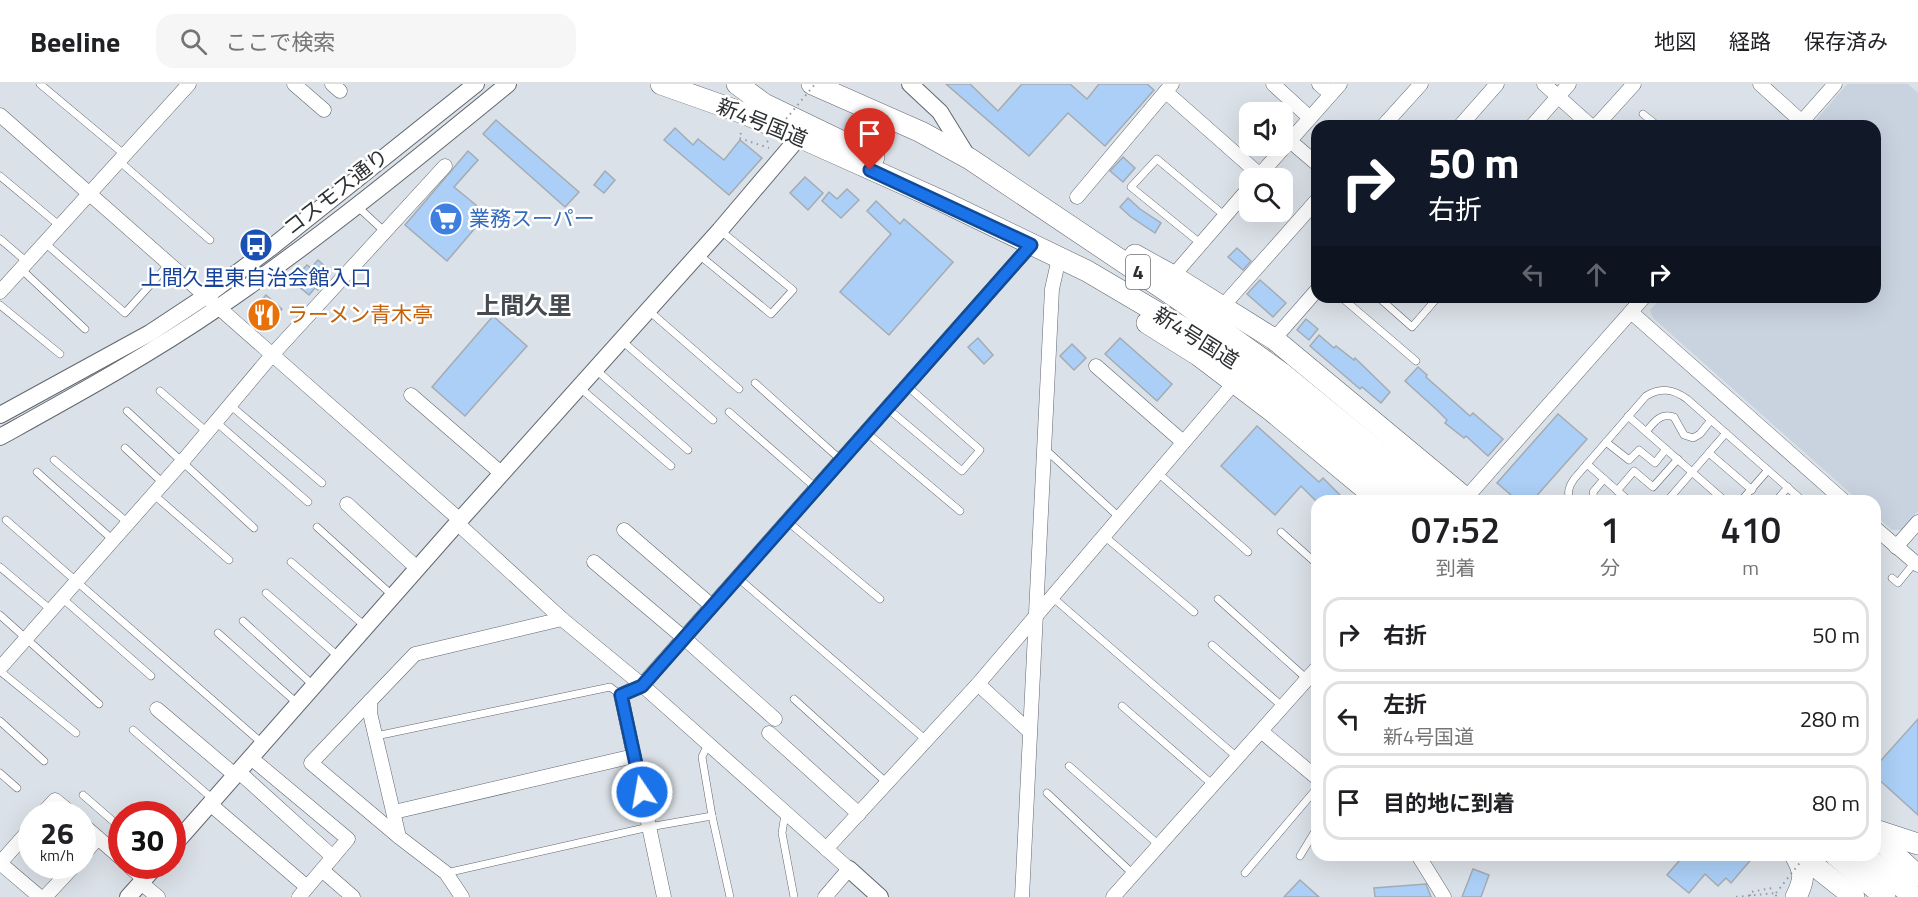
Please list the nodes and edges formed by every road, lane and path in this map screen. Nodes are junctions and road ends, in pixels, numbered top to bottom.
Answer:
1 (40, 84) edge
2 (189, 84) edge
3 (294, 84) edge
4 (476, 84) edge
5 (508, 84) edge
6 (661, 84) edge
7 (737, 84) edge
8 (813, 84) edge
9 (910, 84) edge
10 (1273, 84) edge
11 (1319, 84) edge
12 (1420, 84) edge
13 (1497, 84) edge
14 (1544, 84) edge
15 (1569, 84) edge
16 (1634, 84) edge
17 (1760, 84) edge
18 (1835, 84) edge
19 (1169, 88) edge
20 (841, 89) edge
21 (1335, 89) edge
22 (1558, 97) junction
23 (324, 110) dead end
24 (1643, 114) dead end
25 (0, 115) edge
26 (1310, 118) junction
27 (1388, 120) edge
28 (1465, 120) edge
29 (1537, 120) edge
30 (1584, 120) edge
31 (1601, 120) edge
32 (1650, 120) edge
33 (1796, 120) edge
34 (1804, 120) edge
35 (741, 133) dead end
36 (799, 137) junction
37 (1293, 138) edge
38 (767, 142) dead end
39 (1293, 144) edge
40 (769, 148) dead end
41 (1277, 156) edge
42 (122, 158) junction
43 (970, 159) junction
44 (1311, 159) edge
45 (445, 166) dead end
46 (1250, 168) edge
47 (1267, 168) edge
48 (0, 176) edge
49 (911, 188) junction
50 (89, 195) junction
51 (1077, 197) dead end
52 (1239, 200) edge
53 (357, 206) junction
54 (1311, 207) edge
55 (1225, 216) junction
56 (1064, 222) junction
57 (60, 226) junction
58 (720, 230) junction
59 (387, 233) junction
60 (0, 239) edge
61 (210, 240) dead end
62 (45, 243) junction
63 (1200, 243) junction
64 (1031, 245) junction
65 (698, 254) junction
66 (1059, 258) junction
67 (168, 264) junction
68 (24, 266) junction
69 (1087, 271) junction
70 (1173, 276) junction
71 (0, 292) edge
72 (1311, 297) edge
73 (213, 302) junction
74 (1348, 303) edge
75 (1385, 303) edge
76 (1432, 303) edge
77 (1638, 303) edge
78 (0, 305) edge
79 (1222, 307) junction
80 (648, 310) junction
81 (1630, 312) junction
82 (85, 329) dead end
83 (1274, 339) junction
84 (621, 340) junction
85 (60, 354) dead end
86 (272, 355) junction
87 (1416, 362) dead end
88 (1096, 366) dead end
89 (595, 369) junction
90 (755, 383) dead end
91 (1234, 383) junction
92 (907, 386) junction
93 (579, 387) junction
94 (739, 389) dead end
95 (160, 391) dead end
96 (411, 395) dead end
97 (230, 405) junction
98 (887, 408) junction
99 (127, 411) dead end
100 (729, 412) dead end
101 (0, 415) edge
102 (1628, 416) junction
103 (712, 420) dead end
104 (1712, 420) junction
105 (212, 427) junction
106 (866, 432) junction
107 (1646, 432) junction
108 (1726, 433) junction
109 (0, 437) edge
110 (1183, 442) junction
111 (1606, 442) junction
112 (125, 448) dead end
113 (1044, 448) junction
114 (1666, 449) junction
115 (688, 450) dead end
116 (1709, 453) junction
117 (1678, 459) junction
118 (54, 460) dead end
119 (841, 460) junction
120 (182, 462) junction
121 (1587, 464) junction
122 (671, 466) dead end
123 (1768, 470) junction
124 (37, 472) dead end
125 (1157, 472) junction
126 (1692, 472) junction
127 (501, 473) junction
128 (1604, 479) junction
129 (163, 483) junction
130 (322, 483) dead end
131 (1788, 487) junction
132 (816, 489) junction
133 (1752, 490) junction
134 (1617, 491) junction
135 (153, 494) junction
136 (1373, 495) edge
137 (1404, 495) edge
138 (1431, 495) edge
139 (1461, 495) edge
140 (1471, 495) edge
141 (1568, 495) edge
142 (1593, 495) edge
143 (1622, 495) edge
144 (1673, 495) edge
145 (1718, 495) edge
146 (1747, 495) edge
147 (1781, 495) edge
148 (1797, 495) edge
149 (1837, 495) edge
150 (308, 502) dead end
151 (347, 504) dead end
152 (960, 511) dead end
153 (1119, 517) junction
154 (6, 520) dead end
155 (458, 521) junction
156 (787, 521) junction
157 (1918, 522) edge
158 (128, 523) junction
159 (317, 527) dead end
160 (254, 528) dead end
161 (624, 530) dead end
162 (1281, 532) dead end
163 (1103, 535) junction
164 (1881, 535) edge
165 (113, 540) junction
166 (1896, 547) junction
167 (1248, 552) dead end
168 (1311, 559) edge
169 (229, 561) dead end
170 (291, 562) dead end
171 (594, 562) dead end
172 (1916, 564) edge
173 (0, 567) edge
174 (417, 568) junction
175 (737, 577) junction
176 (1892, 578) dead end
177 (77, 581) junction
178 (266, 593) dead end
179 (393, 596) junction
180 (1051, 596) junction
181 (62, 598) junction
182 (880, 599) dead end
183 (1218, 599) dead end
184 (712, 606) junction
185 (51, 610) junction
186 (1194, 612) dead end
187 (1036, 614) junction
188 (0, 615) edge
189 (562, 619) junction
190 (243, 621) dead end
191 (366, 627) junction
192 (218, 633) dead end
193 (26, 638) junction
194 (684, 638) junction
195 (1212, 645) dead end
196 (339, 657) junction
197 (1, 667) edge
198 (1311, 675) edge
199 (151, 676) dead end
200 (1307, 680) junction
201 (978, 684) junction
202 (314, 686) junction
203 (642, 686) junction
204 (621, 695) junction
205 (794, 699) dead end
206 (370, 701) junction
207 (99, 704) dead end
208 (298, 704) junction
209 (1122, 706) dead end
210 (1283, 707) junction
211 (157, 709) dead end
212 (775, 719) dead end
213 (0, 721) edge
214 (134, 730) dead end
215 (1029, 731) junction
216 (1262, 732) junction
217 (76, 733) dead end
218 (769, 733) dead end
219 (376, 736) junction
220 (926, 740) junction
221 (263, 744) junction
222 (708, 744) junction
223 (634, 756) junction
224 (251, 758) junction
225 (1238, 758) junction
226 (44, 760) dead end
227 (1069, 766) dead end
228 (0, 773) edge
229 (1311, 773) edge
230 (237, 774) junction
231 (887, 783) junction
232 (1213, 785) junction
233 (17, 788) dead end
234 (1047, 793) dead end
235 (83, 795) dead end
236 (1311, 795) edge
237 (212, 802) junction
238 (394, 812) junction
239 (785, 813) junction
240 (859, 814) junction
241 (712, 816) junction
242 (108, 817) edge
243 (649, 827) junction
244 (186, 831) edge
245 (1881, 832) edge
246 (399, 837) junction
247 (98, 838) joint
248 (1311, 838) edge
249 (96, 840) edge
250 (1881, 842) edge
251 (18, 843) edge
252 (1918, 844) edge
253 (1159, 845) junction
254 (108, 847) edge
255 (826, 849) junction
256 (1300, 856) dead end
257 (333, 857) junction
258 (1422, 861) edge
259 (1799, 861) edge
260 (1803, 861) edge
261 (1809, 861) edge
262 (1842, 861) edge
263 (1871, 861) edge
264 (849, 868) junction
265 (322, 870) junction
266 (446, 873) junction
267 (1245, 873) dead end
268 (1132, 874) junction
269 (1918, 876) edge
270 (18, 878) edge
271 (19, 879) edge
272 (62, 879) edge
273 (142, 881) joint
274 (1773, 888) dead end
275 (303, 892) edge
276 (1750, 896) edge
277 (1783, 896) edge
278 (40, 897) edge
279 (45, 897) edge
280 (128, 897) edge
281 (158, 897) edge
282 (353, 897) edge
283 (462, 897) edge
284 (664, 897) edge
285 (730, 897) edge
286 (794, 897) edge
287 (825, 897) edge
288 (880, 897) edge
289 (1022, 897) edge
290 (1113, 897) edge
291 (1444, 897) edge
292 (1736, 897) edge
293 (1854, 897) edge
294 (1885, 897) edge
295 (1914, 897) edge

1 - 42 lane
2 - 42 street
3 - 23 street
4 - 73 street, コスモス通り
5 - 53 street, コスモス通り
6 - 36 highway, 新4号国道 / 4
7 - 49 highway
8 - 20 highway, 新4号国道 / 4
8 - 38 path, bridge
9 - 43 street
10 - 26 street
11 - 21 street
12 - 27 street
13 - 28 street
14 - 22 street
15 - 22 street
16 - 31 street
17 - 33 street
18 - 34 street
19 - 46 street
19 - 51 street
20 - 43 highway, 新4号国道 / 4
21 - 26 street
22 - 29 street
22 - 30 street
24 - 32 lane
25 - 50 street
26 - 37 street
35 - 40 path
36 - 49 highway, 新4号国道 / 4
36 - 58 street
39 - 44 street
41 - 47 street
42 - 50 street
42 - 61 lane
43 - 56 highway, 新4号国道 / 4
45 - 59 street
48 - 57 lane
49 - 64 highway, 新4号国道 / 4
50 - 57 street
50 - 67 street
52 - 55 street
53 - 59 lane
53 - 73 street, コスモス通り
54 - 79 street
55 - 63 street
55 - 63 lane
56 - 70 highway
56 - 138 highway, 新4号国道 / 4
57 - 62 street
58 - 65 street
58 - 65 lane
59 - 86 street
60 - 68 lane
62 - 67 lane
62 - 68 street
63 - 70 street
64 - 66 highway, 新4号国道 / 4
64 - 92 street
65 - 80 street
66 - 69 highway, 新4号国道 / 4
66 - 113 street
67 - 73 street
68 - 71 street
68 - 82 lane
69 - 91 highway
69 - 137 highway, 新4号国道 / 4
70 - 79 highway
72 - 83 street
73 - 86 street
73 - 101 street, コスモス通り
73 - 109 street, コスモス通り
74 - 87 lane
75 - 76 lane
77 - 81 street
78 - 85 lane
79 - 83 highway
80 - 84 street
80 - 94 lane
81 - 140 street
81 - 149 street
83 - 139 highway
84 - 89 street
84 - 103 lane
86 - 97 street
86 - 155 street
88 - 110 street
89 - 93 street
89 - 115 lane
90 - 119 lane
91 - 110 street
91 - 136 highway
92 - 98 street
92 - 98 lane
93 - 122 lane
93 - 127 street
95 - 105 lane
96 - 127 street
97 - 105 street
97 - 130 lane
98 - 106 street
99 - 120 lane
100 - 132 lane
102 - 104 lane
102 - 107 lane
102 - 111 lane
104 - 107 lane
104 - 108 lane
105 - 120 street
105 - 150 lane
106 - 119 street
106 - 152 lane
107 - 114 lane
108 - 116 lane
108 - 123 lane
110 - 125 street
111 - 114 lane
111 - 121 lane
112 - 129 lane
113 - 153 lane
113 - 187 street
114 - 117 lane
116 - 126 lane
116 - 133 lane
117 - 126 lane
117 - 134 lane
118 - 158 lane
119 - 132 street
120 - 129 street
120 - 160 lane
121 - 128 lane
121 - 141 lane
123 - 131 lane
123 - 133 lane
124 - 165 lane
125 - 153 street
125 - 167 lane
126 - 144 lane
126 - 145 lane
127 - 155 street
128 - 134 lane
128 - 142 lane
129 - 135 street
131 - 147 lane
131 - 148 lane
132 - 156 street
133 - 146 lane
134 - 143 lane
135 - 158 street
135 - 169 lane
151 - 174 street
153 - 163 street
154 - 177 lane
155 - 174 street
155 - 189 street
156 - 175 street
156 - 182 lane
157 - 166 street
158 - 165 street
159 - 179 lane
161 - 184 street
162 - 168 lane
163 - 180 street
163 - 186 lane
164 - 166 street
165 - 177 street
166 - 172 street
170 - 191 lane
171 - 194 street
172 - 176 lane
173 - 185 lane
174 - 179 street
175 - 184 street
175 - 220 lane
177 - 181 street
177 - 221 lane
178 - 196 lane
179 - 191 street
180 - 187 street
180 - 225 lane
181 - 185 street
181 - 199 lane
183 - 200 lane
184 - 194 street
185 - 193 street
187 - 201 street
187 - 215 street
188 - 193 lane
189 - 203 street
189 - 206 street
190 - 202 lane
191 - 196 street
192 - 208 lane
193 - 197 street
193 - 207 lane
194 - 203 street
194 - 212 street
195 - 210 lane
196 - 202 street
197 - 217 lane
198 - 200 street
200 - 210 street
201 - 215 street
201 - 220 street
202 - 208 street
203 - 204 street
203 - 222 street
204 - 219 lane
204 - 223 street
205 - 231 lane
206 - 219 street
206 - 246 street
208 - 221 street
209 - 232 lane
210 - 216 street
211 - 230 street
213 - 226 lane
214 - 237 lane
215 - 289 street
216 - 225 street
216 - 229 street
218 - 240 street
219 - 238 street
220 - 231 street
221 - 224 street
222 - 239 street
222 - 241 lane
223 - 238 street
223 - 243 street
224 - 230 street
224 - 257 street
225 - 232 street
227 - 253 lane
228 - 233 lane
230 - 237 street
230 - 257 street
231 - 240 street
232 - 253 street
234 - 268 lane
235 - 242 lane
236 - 267 lane
237 - 244 street
237 - 275 street
238 - 246 street
239 - 255 street
239 - 286 lane
240 - 255 street
241 - 243 lane
241 - 285 lane
243 - 266 lane
243 - 284 street
245 - 252 highway
246 - 266 street
247 - 249 street
247 - 254 street
248 - 256 lane
250 - 269 highway
251 - 270 street
253 - 268 street
255 - 264 street
257 - 265 street
258 - 291 street
259 - 277 highway
260 - 277 path, bridge
261 - 293 highway
262 - 294 highway
263 - 295 highway
264 - 287 street
264 - 288 street
265 - 275 street
265 - 282 street
266 - 283 street
268 - 290 street
271 - 278 street
272 - 279 street
273 - 280 street
273 - 281 street
274 - 276 path
276 - 277 path
276 - 292 path

